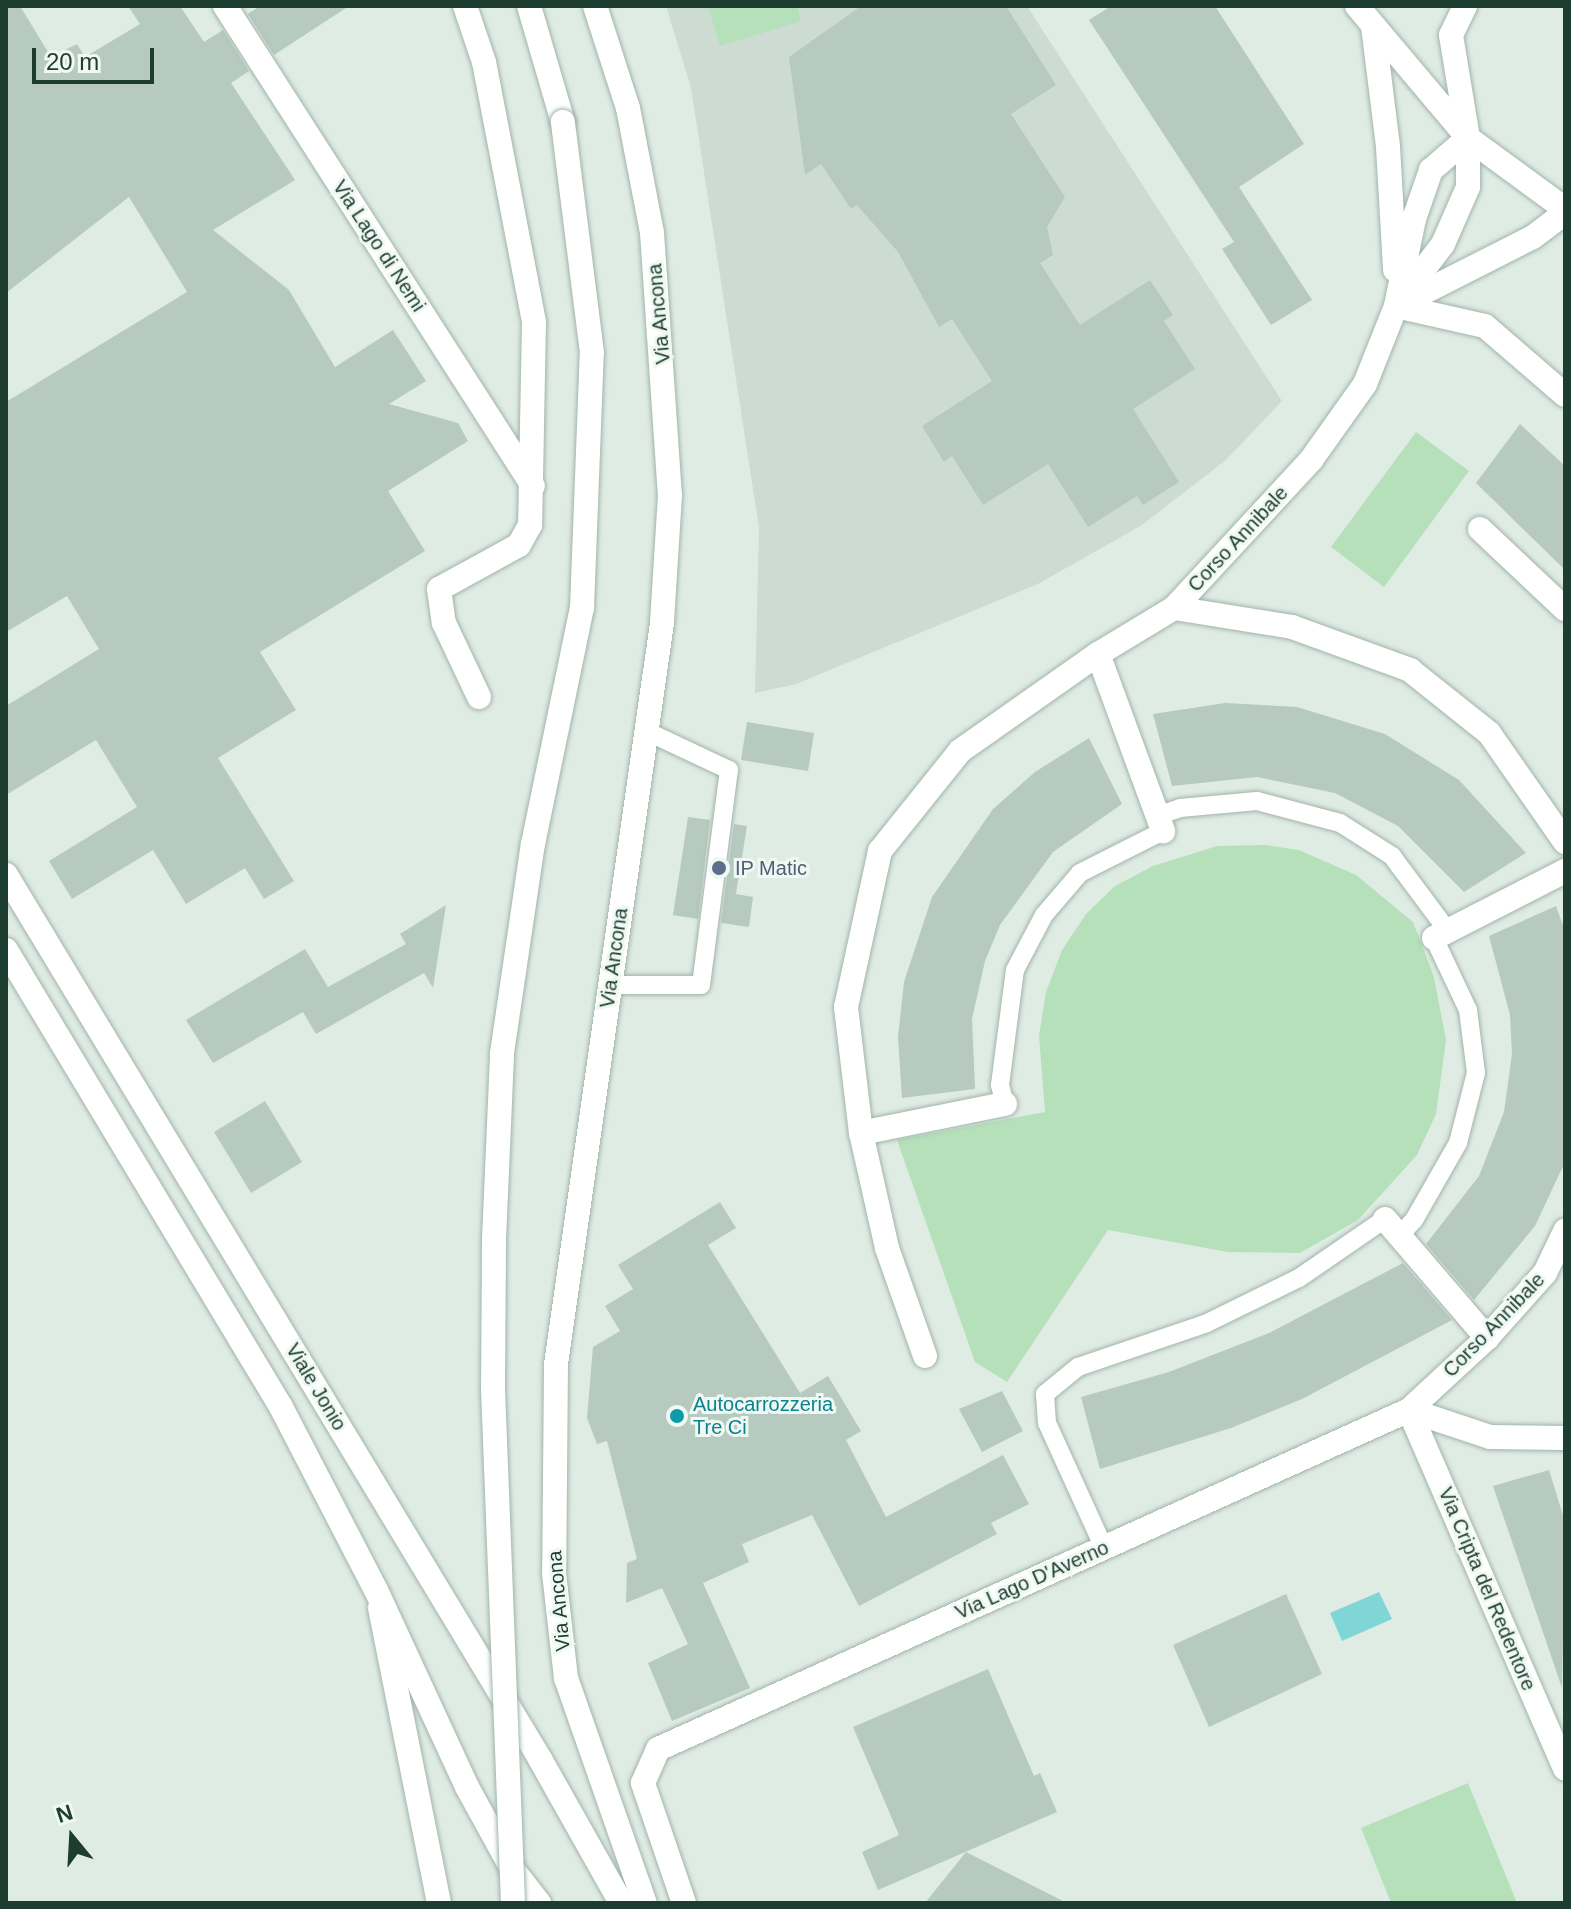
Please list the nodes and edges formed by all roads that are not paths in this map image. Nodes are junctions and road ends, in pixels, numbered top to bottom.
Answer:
1 (225, 6) edge
2 (465, 6) edge
3 (529, 6) edge
4 (595, 6) edge
5 (1357, 6) edge
6 (1465, 6) edge
7 (1373, 26) junction
8 (1468, 138) junction
9 (1565, 211) edge
10 (1396, 306) junction
11 (1565, 395) edge
12 (533, 486) junction
13 (1480, 529) dead end
14 (1174, 608) junction
15 (1565, 609) edge
16 (1098, 654) junction
17 (479, 697) dead end
18 (646, 731) junction
19 (1160, 824) junction
20 (1565, 842) edge
21 (1565, 871) edge
22 (6, 875) edge
23 (1441, 935) junction
24 (6, 950) edge
25 (610, 985) junction
26 (1005, 1104) joint
27 (861, 1133) junction
28 (1392, 1228) junction
29 (1565, 1231) edge
30 (1487, 1338) junction
31 (925, 1356) dead end
32 (1409, 1410) junction
33 (1565, 1438) edge
34 (1104, 1548) junction
35 (376, 1590) junction
36 (1565, 1768) edge
37 (439, 1903) edge
38 (513, 1903) edge
39 (539, 1903) edge
40 (621, 1903) edge
41 (645, 1903) edge
42 (684, 1903) edge

1 - 12 street, Via Lago di Nemi
2 - 12 street
3 - 38 street, bridge
4 - 18 street, Via Ancona
5 - 7 street
6 - 8 street
7 - 8 street
7 - 10 street, Corso Annibale
8 - 9 street
8 - 10 street, Corso Annibale
8 - 10 street, Corso Annibale
9 - 10 street
10 - 11 street
10 - 14 street, Corso Annibale
12 - 17 street
13 - 15 street
14 - 16 street
14 - 20 street, Corso Annibale
16 - 19 street
16 - 27 street
18 - 25 street, Via Ancona
18 - 25 lane
19 - 23 lane
19 - 26 lane
21 - 23 street
22 - 40 street, Viale Jonio
23 - 28 lane
24 - 35 street, Viale Jonio
25 - 41 street, Via Ancona
26 - 27 street
27 - 31 street
28 - 30 street
28 - 34 lane
29 - 30 street, Corso Annibale
30 - 32 street, Corso Annibale
32 - 33 street
32 - 34 street, Via Lago D'Averno
32 - 36 street, Via Cripta del Redentore
34 - 42 street, Via Lago D'Averno
35 - 37 street, Viale Jonio
35 - 39 street, Viale Jonio

